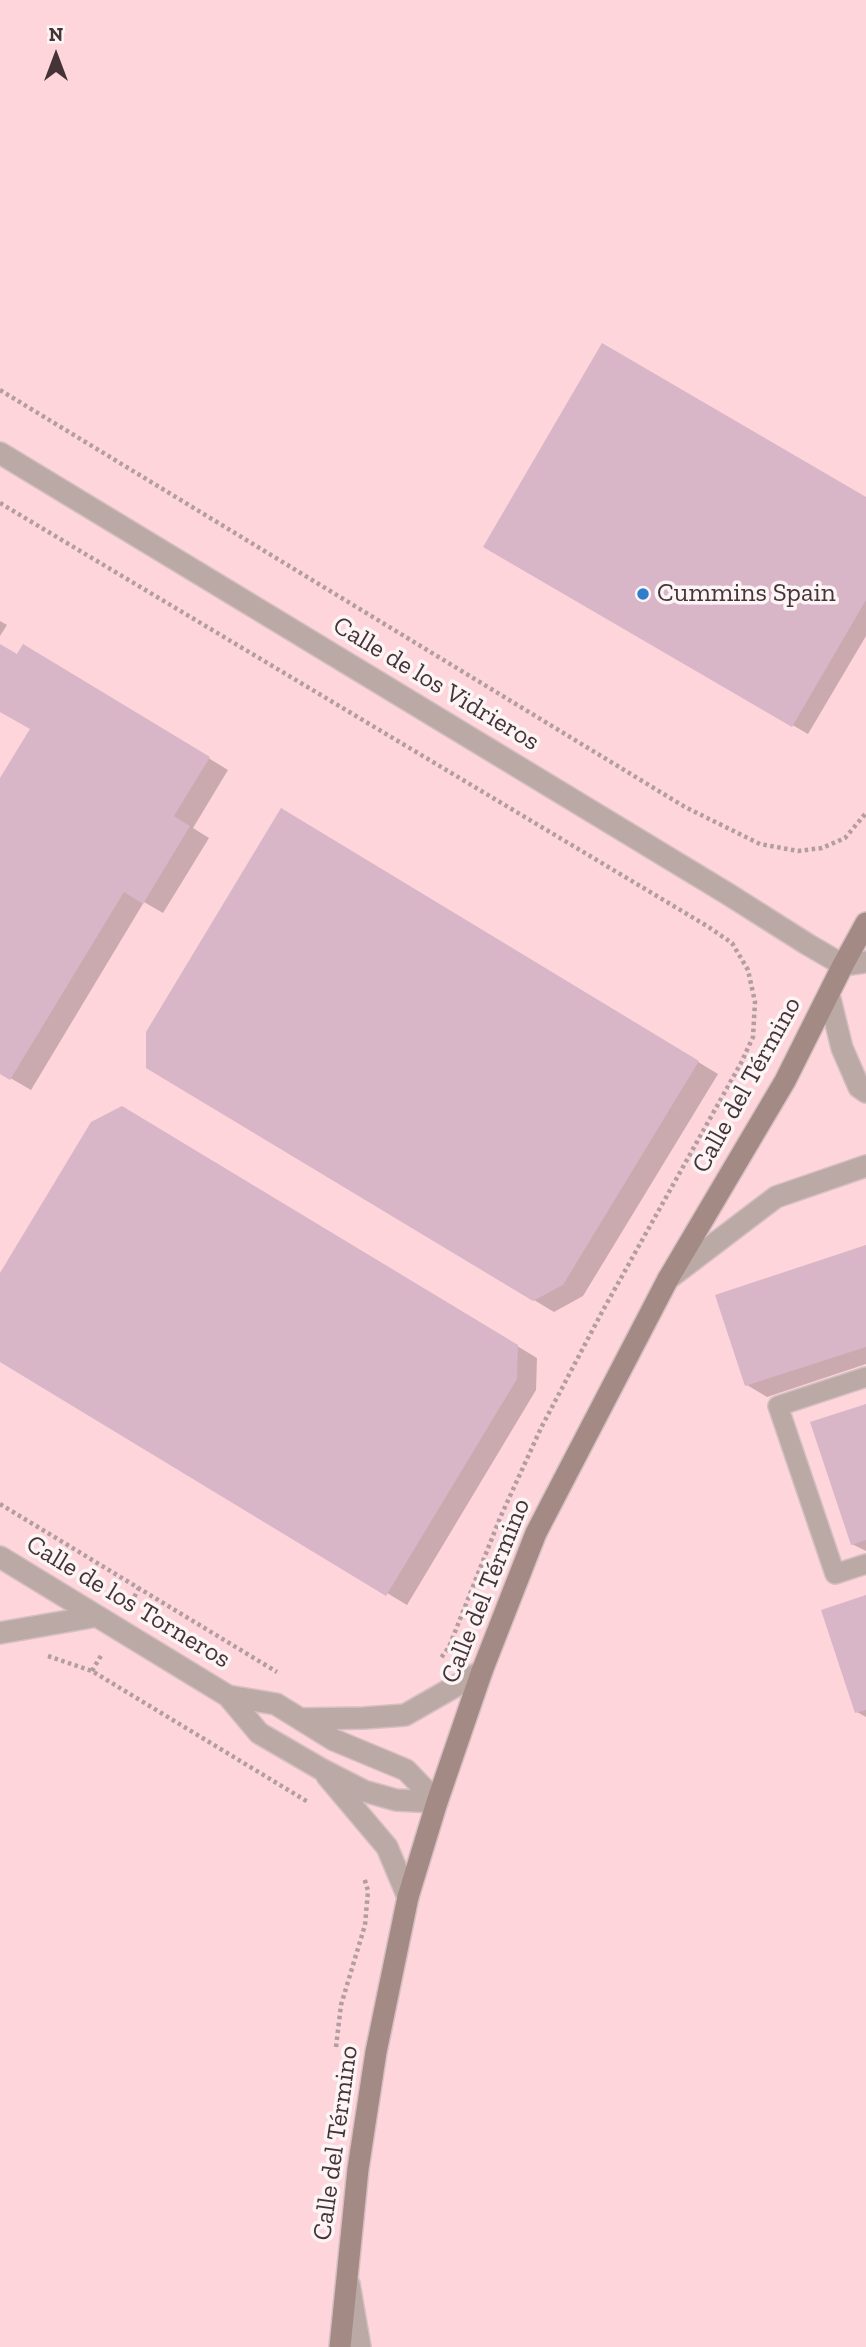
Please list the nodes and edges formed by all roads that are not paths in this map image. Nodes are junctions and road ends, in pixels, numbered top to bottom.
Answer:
1 (0, 453) edge
2 (866, 923) edge
3 (866, 962) edge
4 (843, 965) junction
5 (829, 995) junction
6 (866, 1092) edge
7 (866, 1166) edge
8 (668, 1279) junction
9 (866, 1377) edge
10 (0, 1557) edge
11 (866, 1564) edge
12 (97, 1616) junction
13 (0, 1633) edge
14 (482, 1671) junction
15 (228, 1696) junction
16 (299, 1719) junction
17 (321, 1769) junction
18 (437, 1802) junction
19 (408, 1897) junction
20 (345, 2346) edge

1 - 4 street, Calle de los Vidrieros
2 - 4 street, Calle del Término
3 - 4 street
4 - 5 street, Calle del Término
5 - 6 street
5 - 8 street, Calle del Término
7 - 8 street
8 - 14 street, Calle del Término
9 - 11 lane
10 - 12 street, Calle de los Torneros
12 - 13 street
12 - 15 street, Calle de los Torneros
14 - 16 street, Calle de los Torneros
14 - 18 street, Calle del Término
15 - 16 street, Calle de los Torneros
15 - 17 street, Calle de los Torneros
16 - 18 street, Calle de los Torneros
17 - 18 street, Calle de los Torneros
17 - 19 street, Calle de los Torneros
18 - 19 street, Calle del Término
19 - 20 street, Calle del Término

